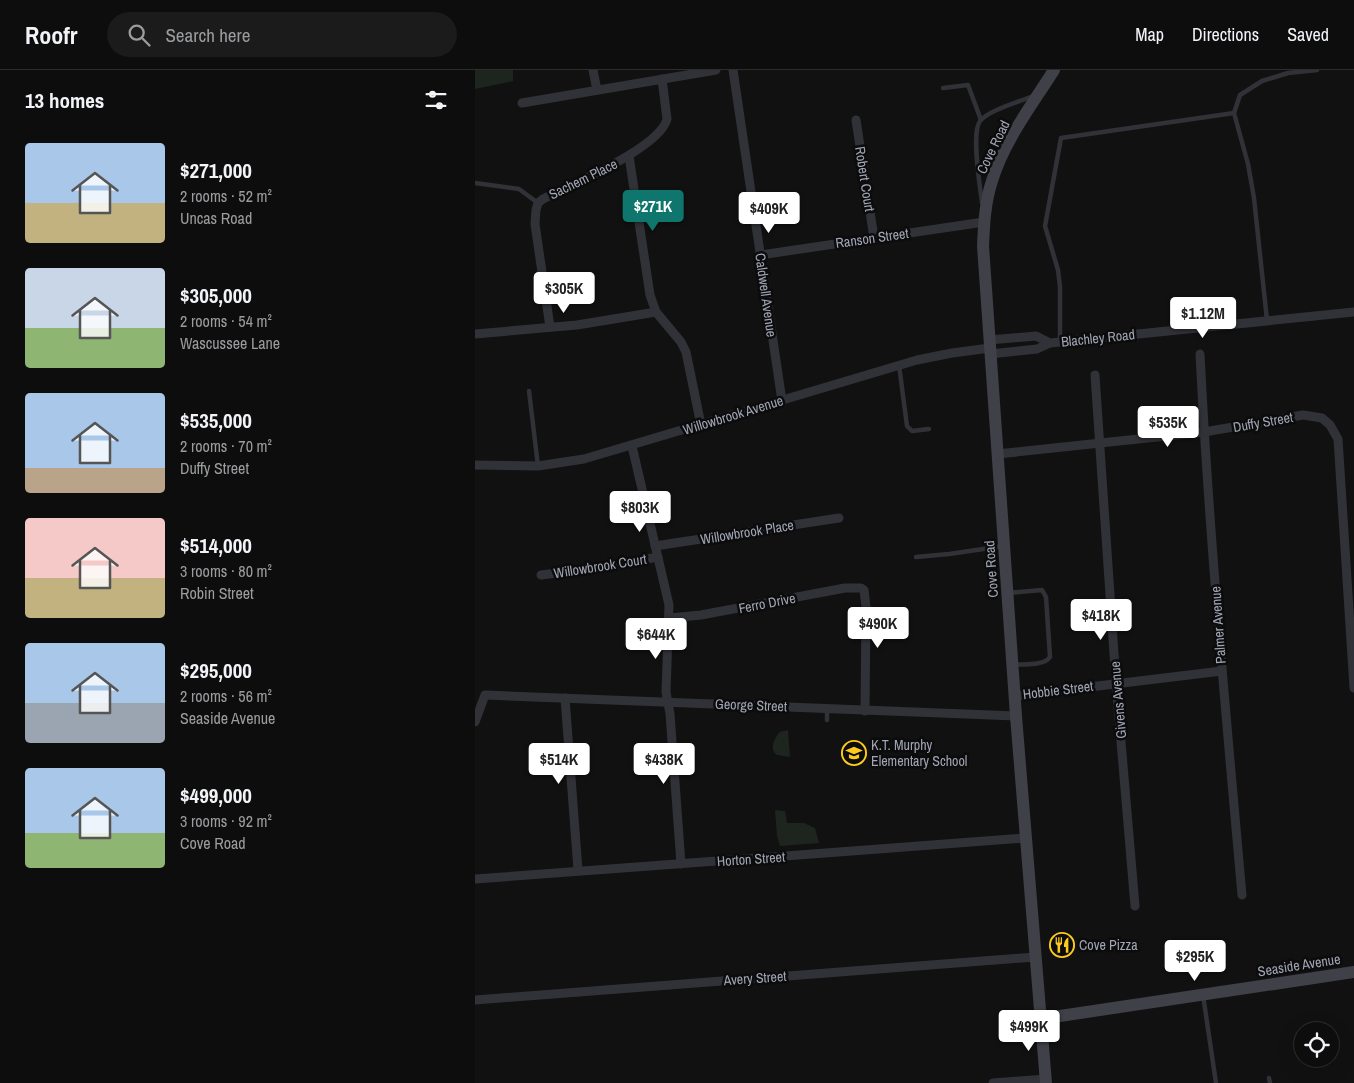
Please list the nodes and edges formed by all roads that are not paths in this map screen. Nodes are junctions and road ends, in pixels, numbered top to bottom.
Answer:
1 (593, 70) edge
2 (716, 70) edge
3 (733, 70) edge
4 (1054, 70) edge
5 (1317, 70) edge
6 (662, 79) junction
7 (943, 88) dead end
8 (597, 90) junction
9 (1039, 94) junction
10 (522, 103) dead end
11 (1234, 113) junction
12 (856, 120) dead end
13 (981, 120) junction
14 (629, 156) junction
15 (475, 183) edge
16 (538, 203) junction
17 (983, 222) junction
18 (874, 238) junction
19 (761, 255) junction
20 (656, 312) junction
21 (1354, 312) edge
22 (1267, 320) junction
23 (550, 327) junction
24 (475, 334) edge
25 (1060, 342) junction
26 (1050, 343) junction
27 (990, 347) junction
28 (1200, 354) dead end
29 (899, 366) junction
30 (1095, 375) dead end
31 (529, 391) dead end
32 (782, 401) junction
33 (701, 425) junction
34 (929, 429) dead end
35 (1204, 432) junction
36 (1100, 444) junction
37 (632, 446) junction
38 (998, 454) junction
39 (475, 465) edge
40 (538, 466) junction
41 (839, 518) dead end
42 (655, 546) junction
43 (1005, 546) junction
44 (658, 557) junction
45 (916, 557) dead end
46 (541, 575) dead end
47 (1008, 593) junction
48 (670, 618) junction
49 (1013, 665) junction
50 (1221, 671) junction
51 (1116, 683) junction
52 (1354, 688) edge
53 (1015, 696) junction
54 (565, 698) junction
55 (667, 702) junction
56 (827, 708) junction
57 (865, 711) junction
58 (1016, 716) junction
59 (827, 720) dead end
60 (475, 722) edge
61 (1026, 838) junction
62 (681, 864) junction
63 (578, 870) junction
64 (475, 879) edge
65 (1242, 895) dead end
66 (1135, 906) dead end
67 (1035, 958) junction
68 (1354, 972) edge
69 (1203, 994) junction
70 (475, 1000) edge
71 (1041, 1019) junction
72 (1046, 1081) edge
73 (993, 1083) edge
74 (1216, 1083) edge

1 - 8 street
2 - 6 street
3 - 19 street, Caldwell Avenue
4 - 9 main road, Cove Road
5 - 11 lane
6 - 8 street
6 - 14 street, Sachem Place
7 - 13 lane
8 - 10 street
9 - 13 lane
9 - 17 main road, Cove Road
11 - 22 lane
11 - 25 lane
12 - 18 street, Robert Court
13 - 17 lane
14 - 16 street, Sachem Place
14 - 20 street
15 - 16 lane
16 - 23 street, Sachem Place
17 - 18 street, Ranson Street
17 - 27 main road, Cove Road
18 - 19 street, Ranson Street
19 - 32 street, Caldwell Avenue
20 - 23 street
20 - 33 street
21 - 22 street, Blachley Road
22 - 25 street, Blachley Road
23 - 24 street
25 - 26 street, Blachley Road
26 - 27 street, Blachley Road
26 - 27 street, Blachley Road
27 - 29 street, Willowbrook Avenue
27 - 38 main road, Cove Road
28 - 35 street, Palmer Avenue
29 - 32 street, Willowbrook Avenue
29 - 34 lane
30 - 36 street, Givens Avenue
31 - 40 lane
32 - 33 street, Willowbrook Avenue
33 - 37 street, Willowbrook Avenue
35 - 36 street, Duffy Street
35 - 50 street, Palmer Avenue
35 - 52 street, Duffy Street
36 - 38 street, Duffy Street
36 - 51 street, Givens Avenue
37 - 40 street, Willowbrook Avenue
37 - 42 street
38 - 43 main road, Cove Road
39 - 40 street, Willowbrook Avenue
41 - 42 street, Willowbrook Place
42 - 44 street
43 - 45 lane
43 - 47 main road, Cove Road
44 - 46 street, Willowbrook Court
44 - 48 street
47 - 49 main road, Cove Road
47 - 49 lane
48 - 55 street
48 - 57 street, Ferro Drive
49 - 53 main road, Cove Road
50 - 51 street, Hobbie Street
50 - 65 street, Palmer Avenue
51 - 53 street, Hobbie Street
51 - 66 street, Givens Avenue
53 - 58 main road, Cove Road
54 - 55 street, George Street
54 - 60 street, George Street
54 - 63 street
55 - 56 street, George Street
55 - 62 street
56 - 57 street, George Street
56 - 59 lane
57 - 58 street, George Street
58 - 61 main road, Cove Road
61 - 62 street, Horton Street
61 - 67 main road, Cove Road
62 - 63 street, Horton Street
63 - 64 street, Horton Street
67 - 70 street, Avery Street
67 - 71 main road, Cove Road
68 - 69 main road, Seaside Avenue
69 - 71 main road, Seaside Avenue
69 - 74 lane
71 - 72 main road, Cove Road
72 - 73 street

